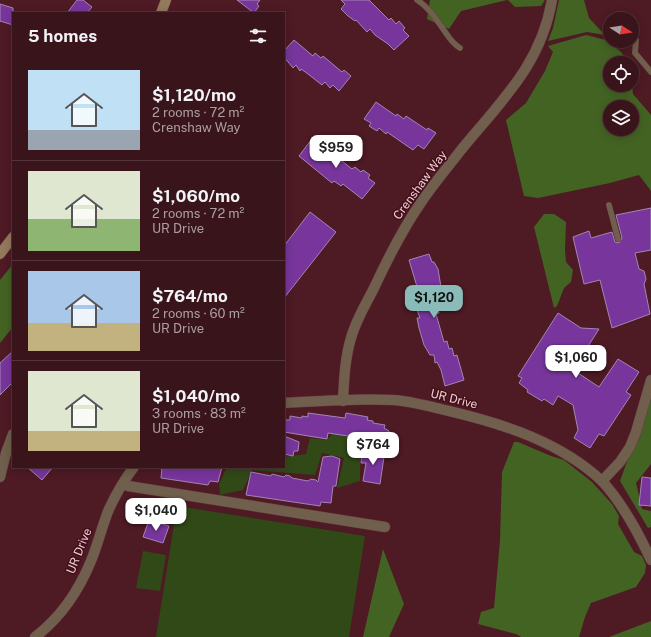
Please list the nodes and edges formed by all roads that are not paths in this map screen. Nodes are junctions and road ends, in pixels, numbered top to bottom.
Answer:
1 (166, 0) edge
2 (417, 0) edge
3 (552, 0) edge
4 (161, 12) edge
5 (460, 48) dead end
6 (636, 48) edge
7 (651, 72) edge
8 (609, 205) dead end
9 (12, 238) edge
10 (618, 239) dead end
11 (0, 254) edge
12 (651, 380) edge
13 (343, 401) junction
14 (285, 403) edge
15 (12, 437) edge
16 (133, 468) edge
17 (0, 477) edge
18 (602, 481) junction
19 (128, 486) dead end
20 (385, 527) dead end
21 (651, 560) edge
22 (36, 637) edge

1 - 4 main road
2 - 5 lane
3 - 13 street, Crenshaw Way
6 - 7 lane
8 - 10 lane
9 - 11 main road
12 - 18 street
13 - 14 street, UR Drive
13 - 18 street, UR Drive
15 - 17 street
16 - 22 street, UR Drive
18 - 21 street, UR Drive
19 - 20 street

